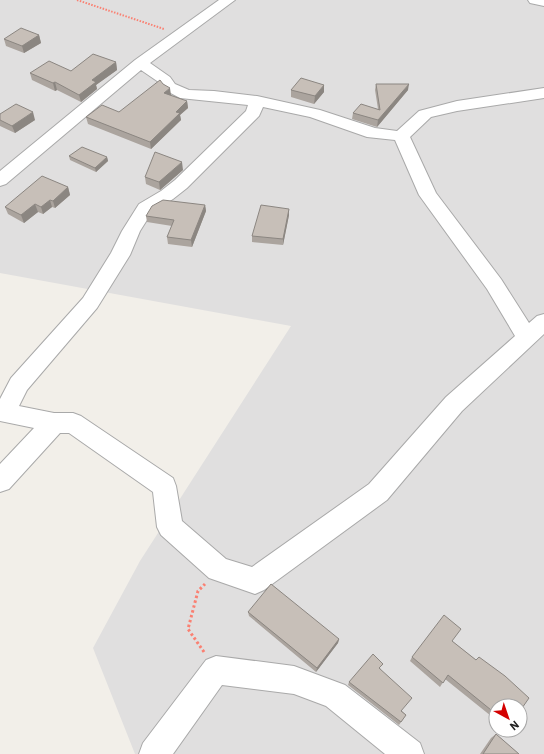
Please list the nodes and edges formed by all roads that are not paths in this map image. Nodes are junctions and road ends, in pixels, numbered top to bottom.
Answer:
1 (228, 0) edge
2 (535, 0) edge
3 (544, 2) edge
4 (140, 63) junction
5 (544, 93) edge
6 (257, 101) junction
7 (400, 136) junction
8 (0, 180) edge
9 (536, 330) edge
10 (3, 412) edge
11 (54, 423) junction
12 (0, 481) edge
13 (154, 754) edge
14 (409, 754) edge

1 - 4 street
2 - 3 street
4 - 6 street
4 - 8 street
5 - 7 street
6 - 7 street
6 - 10 street
7 - 9 street
9 - 11 street
10 - 11 street
11 - 12 street
13 - 14 street

